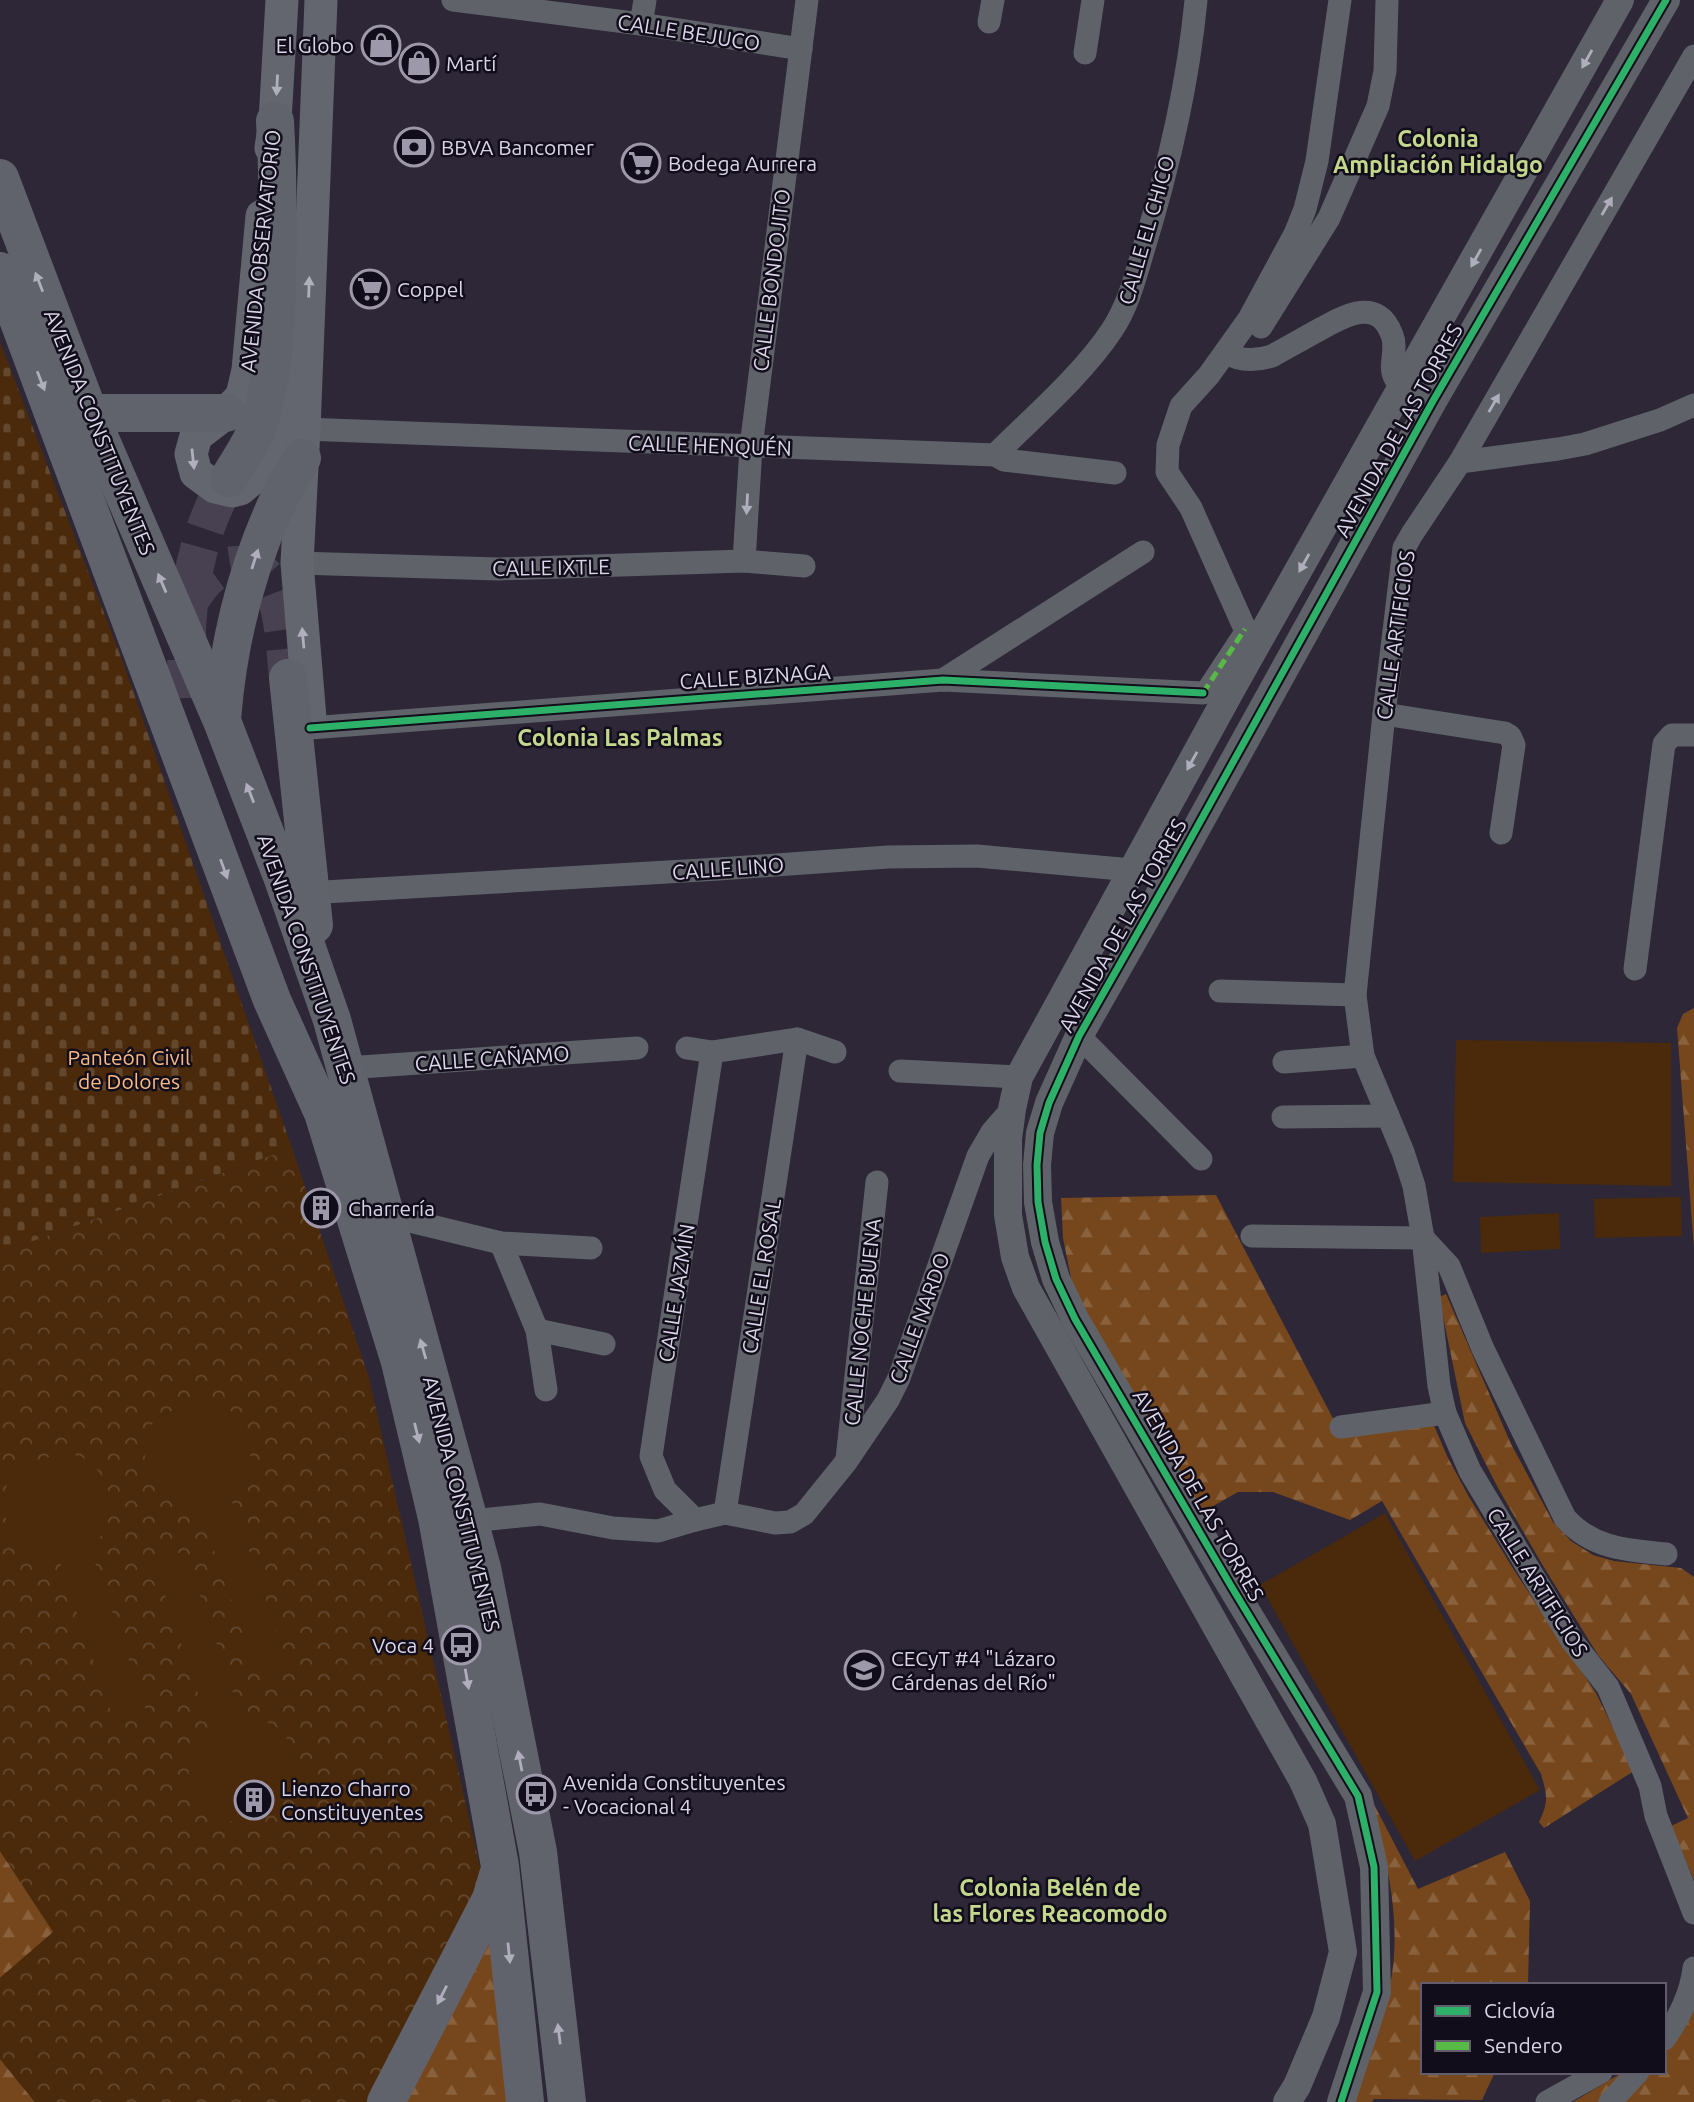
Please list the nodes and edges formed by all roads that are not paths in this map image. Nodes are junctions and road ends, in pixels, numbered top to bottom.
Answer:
1 (282, 0) edge
2 (321, 0) edge
3 (645, 0) edge
4 (807, 0) edge
5 (1093, 0) edge
6 (1196, 0) edge
7 (1340, 0) edge
8 (1387, 0) edge
9 (1620, 0) edge
10 (1666, 0) edge
11 (468, 1) edge
12 (641, 24) junction
13 (800, 49) junction
14 (1085, 53) dead end
15 (1694, 56) edge
16 (275, 121) junction
17 (0, 178) edge
18 (0, 271) edge
19 (307, 340) junction
20 (1233, 357) junction
21 (1404, 385) junction
22 (1433, 401) junction
23 (1694, 405) edge
24 (89, 413) junction
25 (226, 413) junction
26 (303, 443) junction
27 (751, 447) junction
28 (995, 455) junction
29 (1460, 463) junction
30 (1115, 473) dead end
31 (229, 478) tunnel mouth
32 (1143, 552) dead end
33 (744, 561) junction
34 (297, 563) junction
35 (804, 566) dead end
36 (1245, 629) joint
37 (288, 678) tunnel mouth
38 (943, 680) junction
39 (1203, 693) joint
40 (187, 698) tunnel mouth
41 (1384, 714) junction
42 (222, 721) junction
43 (310, 728) junction
44 (1694, 735) edge
45 (1501, 833) dead end
46 (1132, 870) junction
47 (319, 908) junction
48 (1092, 943) junction
49 (1119, 964) junction
50 (1635, 969) dead end
51 (1220, 991) dead end
52 (1354, 996) junction
53 (332, 1020) junction
54 (1079, 1037) junction
55 (797, 1039) junction
56 (637, 1048) dead end
57 (687, 1048) dead end
58 (712, 1052) junction
59 (835, 1052) dead end
60 (1363, 1056) junction
61 (1284, 1062) dead end
62 (346, 1068) junction
63 (900, 1071) dead end
64 (1019, 1077) junction
65 (1012, 1109) junction
66 (1388, 1116) junction
67 (1283, 1117) dead end
68 (1201, 1159) dead end
69 (877, 1182) dead end
70 (385, 1215) junction
71 (1252, 1236) dead end
72 (1423, 1238) junction
73 (501, 1243) junction
74 (591, 1248) dead end
75 (372, 1273) junction
76 (537, 1330) junction
77 (604, 1344) dead end
78 (546, 1390) dead end
79 (1445, 1413) junction
80 (1341, 1427) dead end
81 (846, 1462) junction
82 (725, 1513) junction
83 (695, 1520) junction
84 (471, 1521) junction
85 (1196, 1526) junction
86 (1169, 1543) junction
87 (1666, 1554) dead end
88 (500, 1866) junction
89 (1694, 1913) edge
90 (1694, 1968) edge
91 (1685, 2000) junction
92 (1666, 2019) edge
93 (1666, 2036) edge
94 (1597, 2074) edge
95 (1636, 2074) edge
96 (386, 2102) edge
97 (525, 2102) edge
98 (567, 2102) edge
99 (1287, 2102) edge
100 (1340, 2102) edge
101 (1547, 2102) edge
102 (1610, 2102) edge

1 -> 16 main road, AVENIDA OBSERVATORIO
19 -> 2 main road, AVENIDA OBSERVATORIO
3 - 12 street
4 - 13 street, CALLE BONDOJITO
5 - 14 street
6 - 28 street, CALLE EL CHICO
7 - 20 street
8 - 20 street
9 -> 21 street, AVENIDA DE LAS TORRES
10 - 22 street, AVENIDA DE LAS TORRES
11 - 12 street, CALLE BEJUCO
12 - 13 street, CALLE BEJUCO
13 - 27 street, CALLE BONDOJITO
29 -> 15 street, CALLE ARTIFICIOS
16 - 25 main road, AVENIDA OBSERVATORIO
16 - 31 highway
24 -> 17 highway, AVENIDA CONSTITUYENTES
18 -> 75 highway, AVENIDA CONSTITUYENTES
25 -> 19 main road, AVENIDA OBSERVATORIO
19 - 26 main road, AVENIDA OBSERVATORIO
20 - 21 street
20 - 36 street
21 - 22 street
21 -> 46 street, AVENIDA DE LAS TORRES
22 - 49 street, AVENIDA DE LAS TORRES
23 - 29 street
24 - 25 highway
42 -> 24 highway, AVENIDA CONSTITUYENTES
26 - 27 street, CALLE HENQUÉN
26 - 34 main road, AVENIDA OBSERVATORIO
42 -> 26 highway
27 - 28 street, CALLE HENQUÉN
27 -> 33 street, CALLE BONDOJITO
28 - 30 street, CALLE HENQUÉN
29 - 41 street, CALLE ARTIFICIOS
32 - 38 street
33 - 34 street, CALLE IXTLE
33 - 35 street, CALLE IXTLE
43 -> 34 main road, AVENIDA OBSERVATORIO
36 - 39 street, CALLE BIZNAGA
37 - 47 highway
38 - 39 street, CALLE BIZNAGA
38 - 43 street, CALLE BIZNAGA
40 - 75 highway
41 - 45 street
41 - 52 street, CALLE ARTIFICIOS
53 -> 42 highway, AVENIDA CONSTITUYENTES
43 - 47 main road, AVENIDA OBSERVATORIO
44 - 50 street
46 - 47 street, CALLE LINO
46 - 48 street, AVENIDA DE LAS TORRES
47 - 53 highway
48 - 49 street
48 - 64 street, AVENIDA DE LAS TORRES
49 - 54 street, AVENIDA DE LAS TORRES
51 - 52 street
52 - 60 street, CALLE ARTIFICIOS
53 - 62 highway, AVENIDA CONSTITUYENTES
54 - 68 street
54 - 85 street, AVENIDA DE LAS TORRES
55 - 58 street
55 - 59 street
55 - 82 street, CALLE EL ROSAL
56 - 62 street, CALLE CAÑAMO
57 - 58 street
58 - 83 street, CALLE JAZMÍN
60 - 61 street
60 - 66 street, CALLE ARTIFICIOS
62 - 70 highway, AVENIDA CONSTITUYENTES
63 - 64 street
64 - 65 street, AVENIDA DE LAS TORRES
65 - 81 street, CALLE NARDO
65 - 86 street, AVENIDA DE LAS TORRES
66 - 67 street
66 - 72 street, CALLE ARTIFICIOS
69 - 81 street, CALLE NOCHE BUENA
70 - 73 street
84 -> 70 highway, AVENIDA CONSTITUYENTES
71 - 72 street
72 - 79 street, CALLE ARTIFICIOS
72 - 87 street
73 - 74 street
73 - 76 street
75 -> 88 highway, AVENIDA CONSTITUYENTES
76 - 77 street
76 - 78 street
79 - 80 street
79 - 89 street, CALLE ARTIFICIOS
81 - 82 street, CALLE NARDO
82 - 83 street
83 - 84 street
98 -> 84 highway, AVENIDA CONSTITUYENTES
85 - 86 street
85 - 100 street, AVENIDA DE LAS TORRES
86 - 99 street, AVENIDA DE LAS TORRES
88 -> 96 highway
88 -> 97 highway, AVENIDA CONSTITUYENTES
90 - 91 street
91 - 92 street
91 - 93 street
94 - 101 street
95 - 102 street

